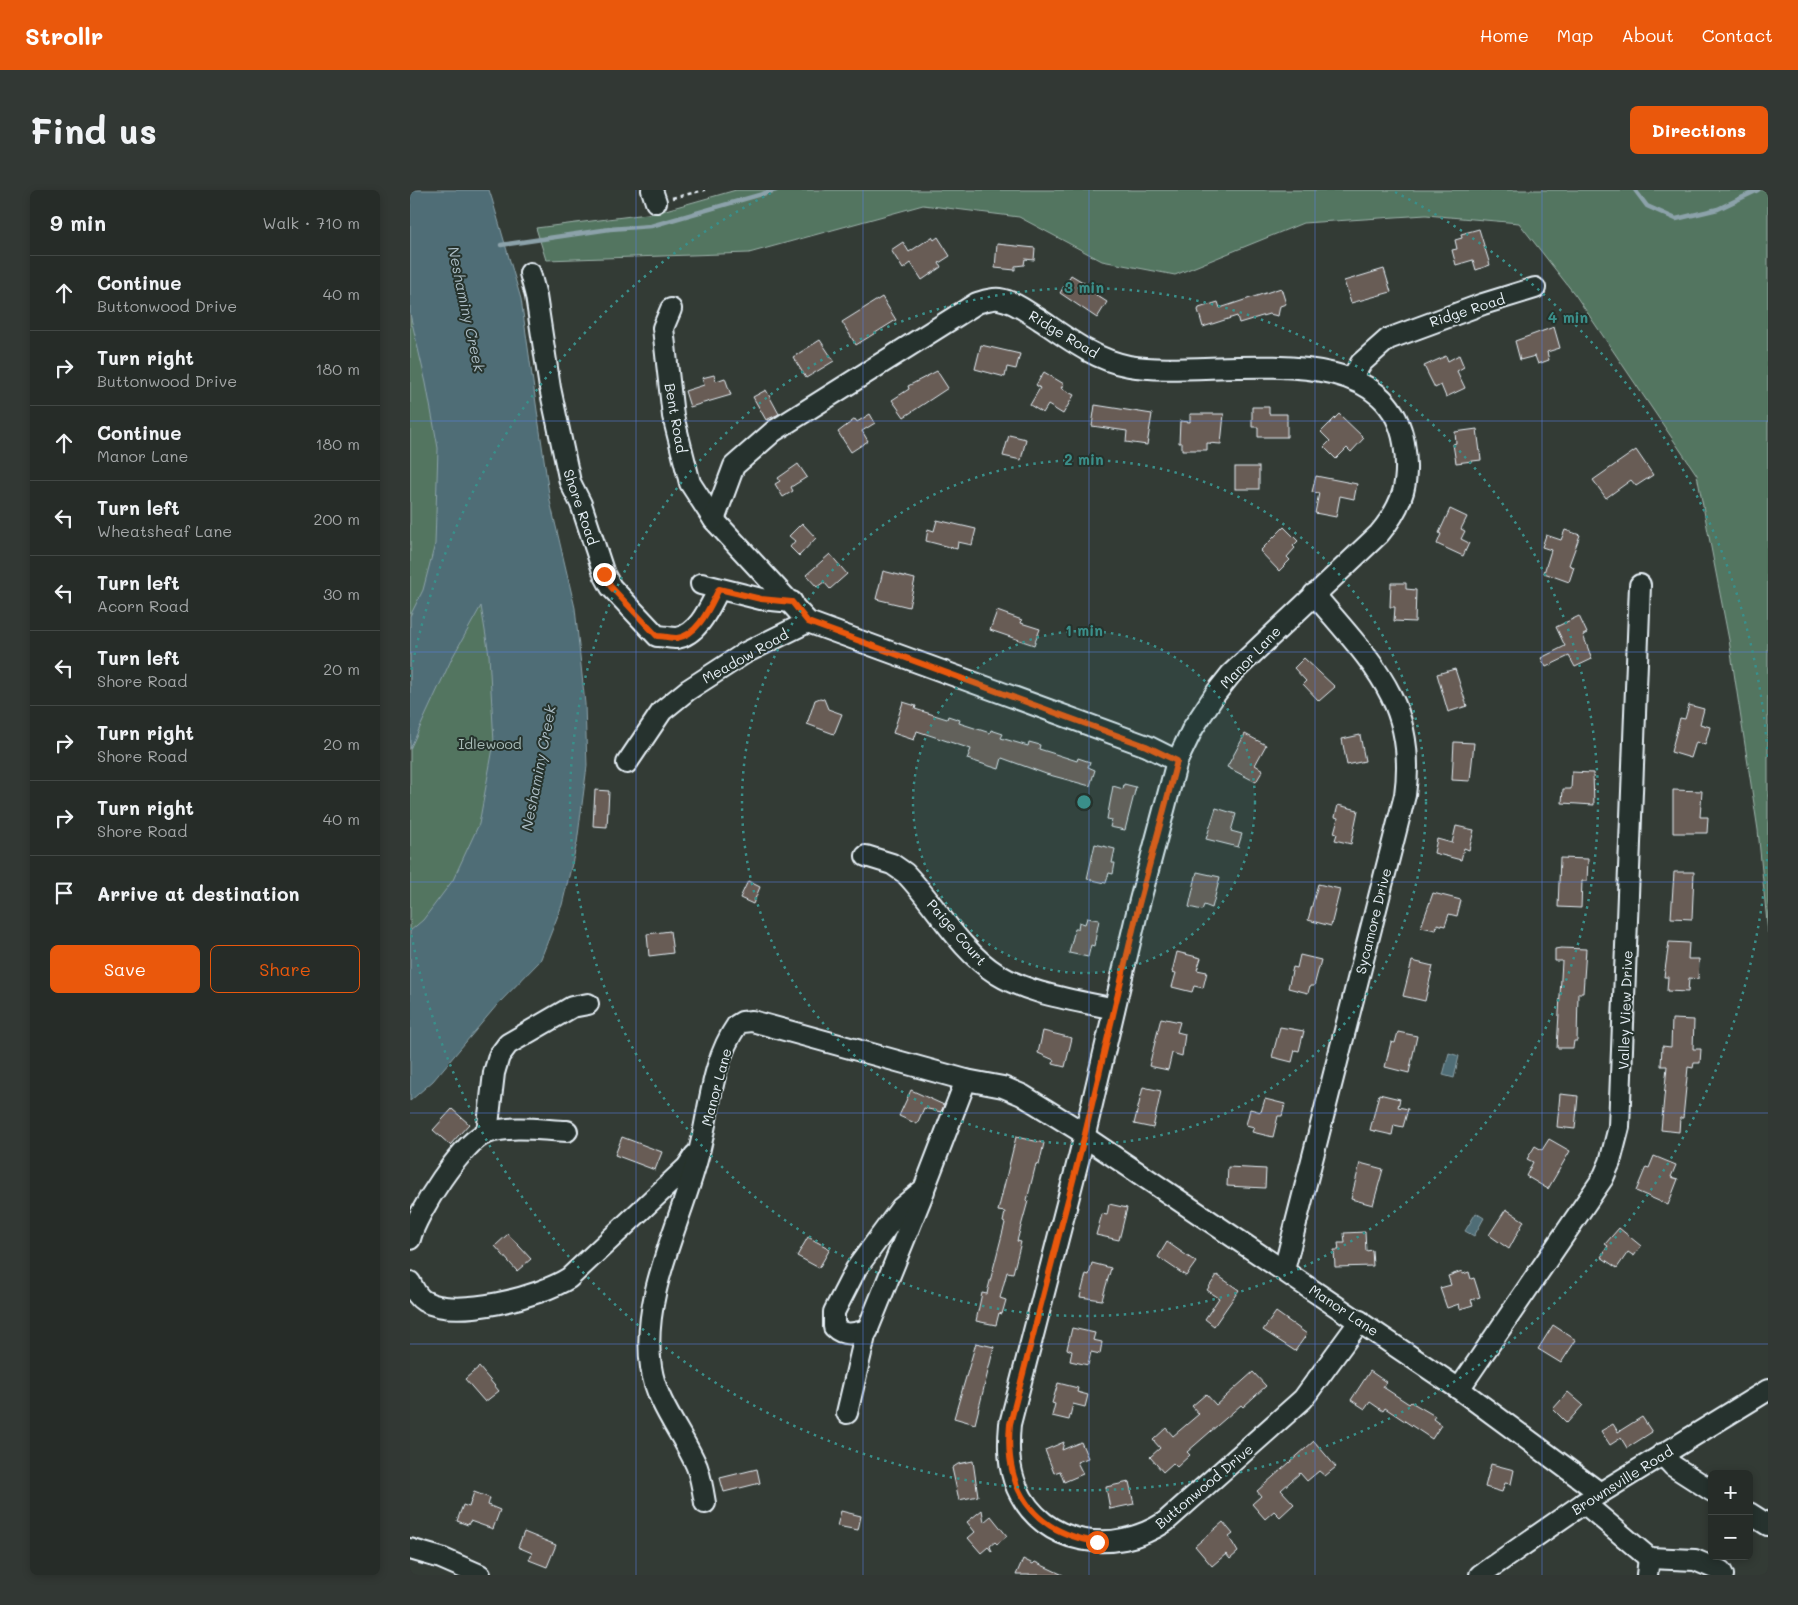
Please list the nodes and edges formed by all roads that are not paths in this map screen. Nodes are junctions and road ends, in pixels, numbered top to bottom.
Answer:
1 (530, 273) dead end
2 (1535, 288) dead end
3 (671, 310) dead end
4 (1352, 378) junction
5 (714, 520) junction
6 (1640, 585) dead end
7 (1314, 594) junction
8 (792, 602) junction
9 (808, 622) junction
10 (1177, 761) junction
11 (627, 763) dead end
12 (866, 856) dead end
13 (588, 1004) dead end
14 (1114, 1009) junction
15 (966, 1080) junction
16 (568, 1131) dead end
17 (487, 1133) junction
18 (1085, 1136) junction
19 (700, 1149) junction
20 (924, 1189) junction
21 (410, 1239) edge
22 (1284, 1270) junction
23 (410, 1282) edge
24 (1360, 1321) junction
25 (868, 1330) junction
26 (1459, 1389) junction
27 (1768, 1390) edge
28 (848, 1412) dead end
29 (1662, 1454) junction
30 (1708, 1489) edge
31 (1592, 1498) junction
32 (705, 1504) dead end
33 (1752, 1515) edge
34 (1768, 1524) edge
35 (410, 1549) edge
36 (1648, 1566) edge
37 (480, 1575) edge
38 (1480, 1575) edge
39 (1723, 1575) edge

1 - 8 street, Shore Road
2 - 4 street, Ridge Road
3 - 5 street, Bent Road
4 - 5 street, Ridge Road
4 - 7 street, Manor Lane
5 - 8 street, Bent Road
6 - 26 street, Valley View Drive
7 - 10 street, Manor Lane
7 - 22 street, Sycamore Drive
8 - 9 street, Bent Road
9 - 10 street
9 - 11 street, Meadow Road
10 - 14 street, Manor Lane
12 - 14 street, Paige Court
13 - 17 street
14 - 18 street, Manor Lane
15 - 18 street, Manor Lane
15 - 19 street, Manor Lane
15 - 20 street
16 - 17 street
17 - 21 street
18 - 22 street, Manor Lane
18 - 24 street, Buttonwood Drive
19 - 23 street
19 - 32 street, Manor Lane
20 - 25 street
20 - 25 street
22 - 24 street, Manor Lane
24 - 26 street, Manor Lane
25 - 28 street
26 - 31 street, Manor Lane
27 - 29 street, Brownsville Road
29 - 30 street
29 - 31 street, Brownsville Road
31 - 36 street, Manor Lane
31 - 38 street, Brownsville Road
33 - 34 street
35 - 37 street
36 - 39 street

